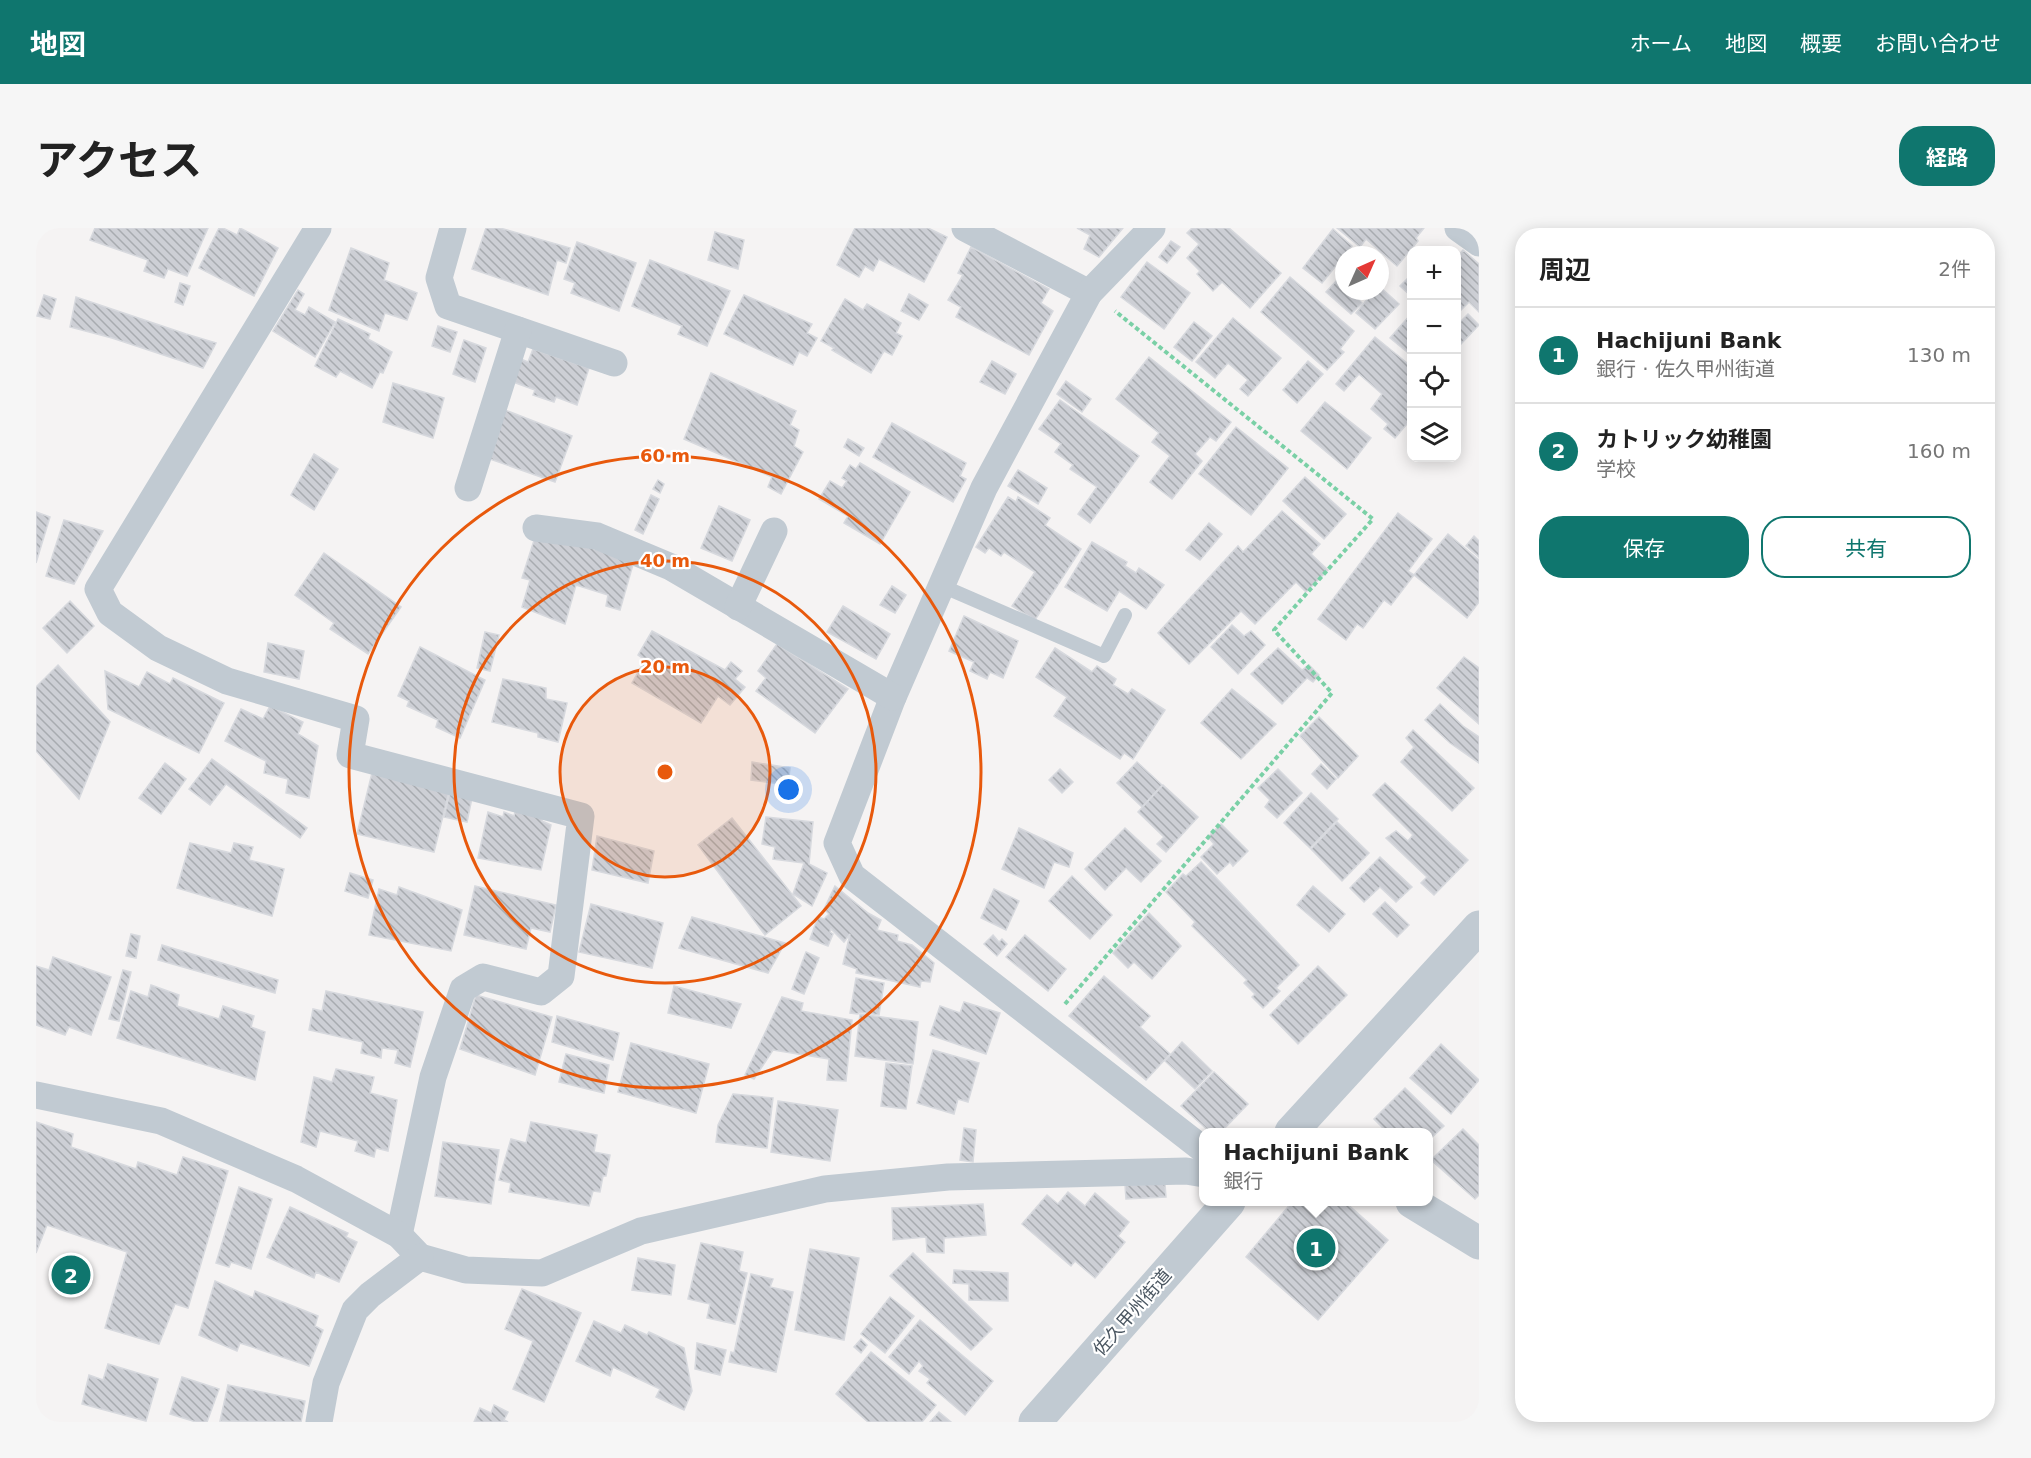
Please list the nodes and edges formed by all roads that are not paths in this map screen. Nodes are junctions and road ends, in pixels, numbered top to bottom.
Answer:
1 (318, 228) edge
2 (453, 228) edge
3 (965, 228) edge
4 (1152, 228) edge
5 (1458, 228) edge
6 (1479, 243) edge
7 (1089, 293) junction
8 (518, 330) junction
9 (614, 363) dead end
10 (468, 488) dead end
11 (537, 528) dead end
12 (774, 531) dead end
13 (942, 586) junction
14 (738, 607) junction
15 (1125, 615) dead end
16 (893, 697) junction
17 (1479, 927) edge
18 (36, 1095) edge
19 (1298, 1128) edge
20 (1199, 1147) edge
21 (1199, 1173) edge
22 (1225, 1206) edge
23 (1419, 1206) edge
24 (399, 1235) junction
25 (1478, 1239) edge
26 (420, 1257) junction
27 (319, 1422) edge
28 (1035, 1422) edge

1 - 24 street
2 - 8 street
3 - 7 street
4 - 7 street
5 - 6 street
7 - 13 street
8 - 9 street
8 - 10 street
11 - 14 street
12 - 14 street
13 - 15 lane
13 - 16 street
14 - 16 street
16 - 20 street
17 - 19 street
18 - 24 street
21 - 26 street
22 - 28 street, 佐久甲州街道
23 - 25 street
24 - 26 street
26 - 27 street

